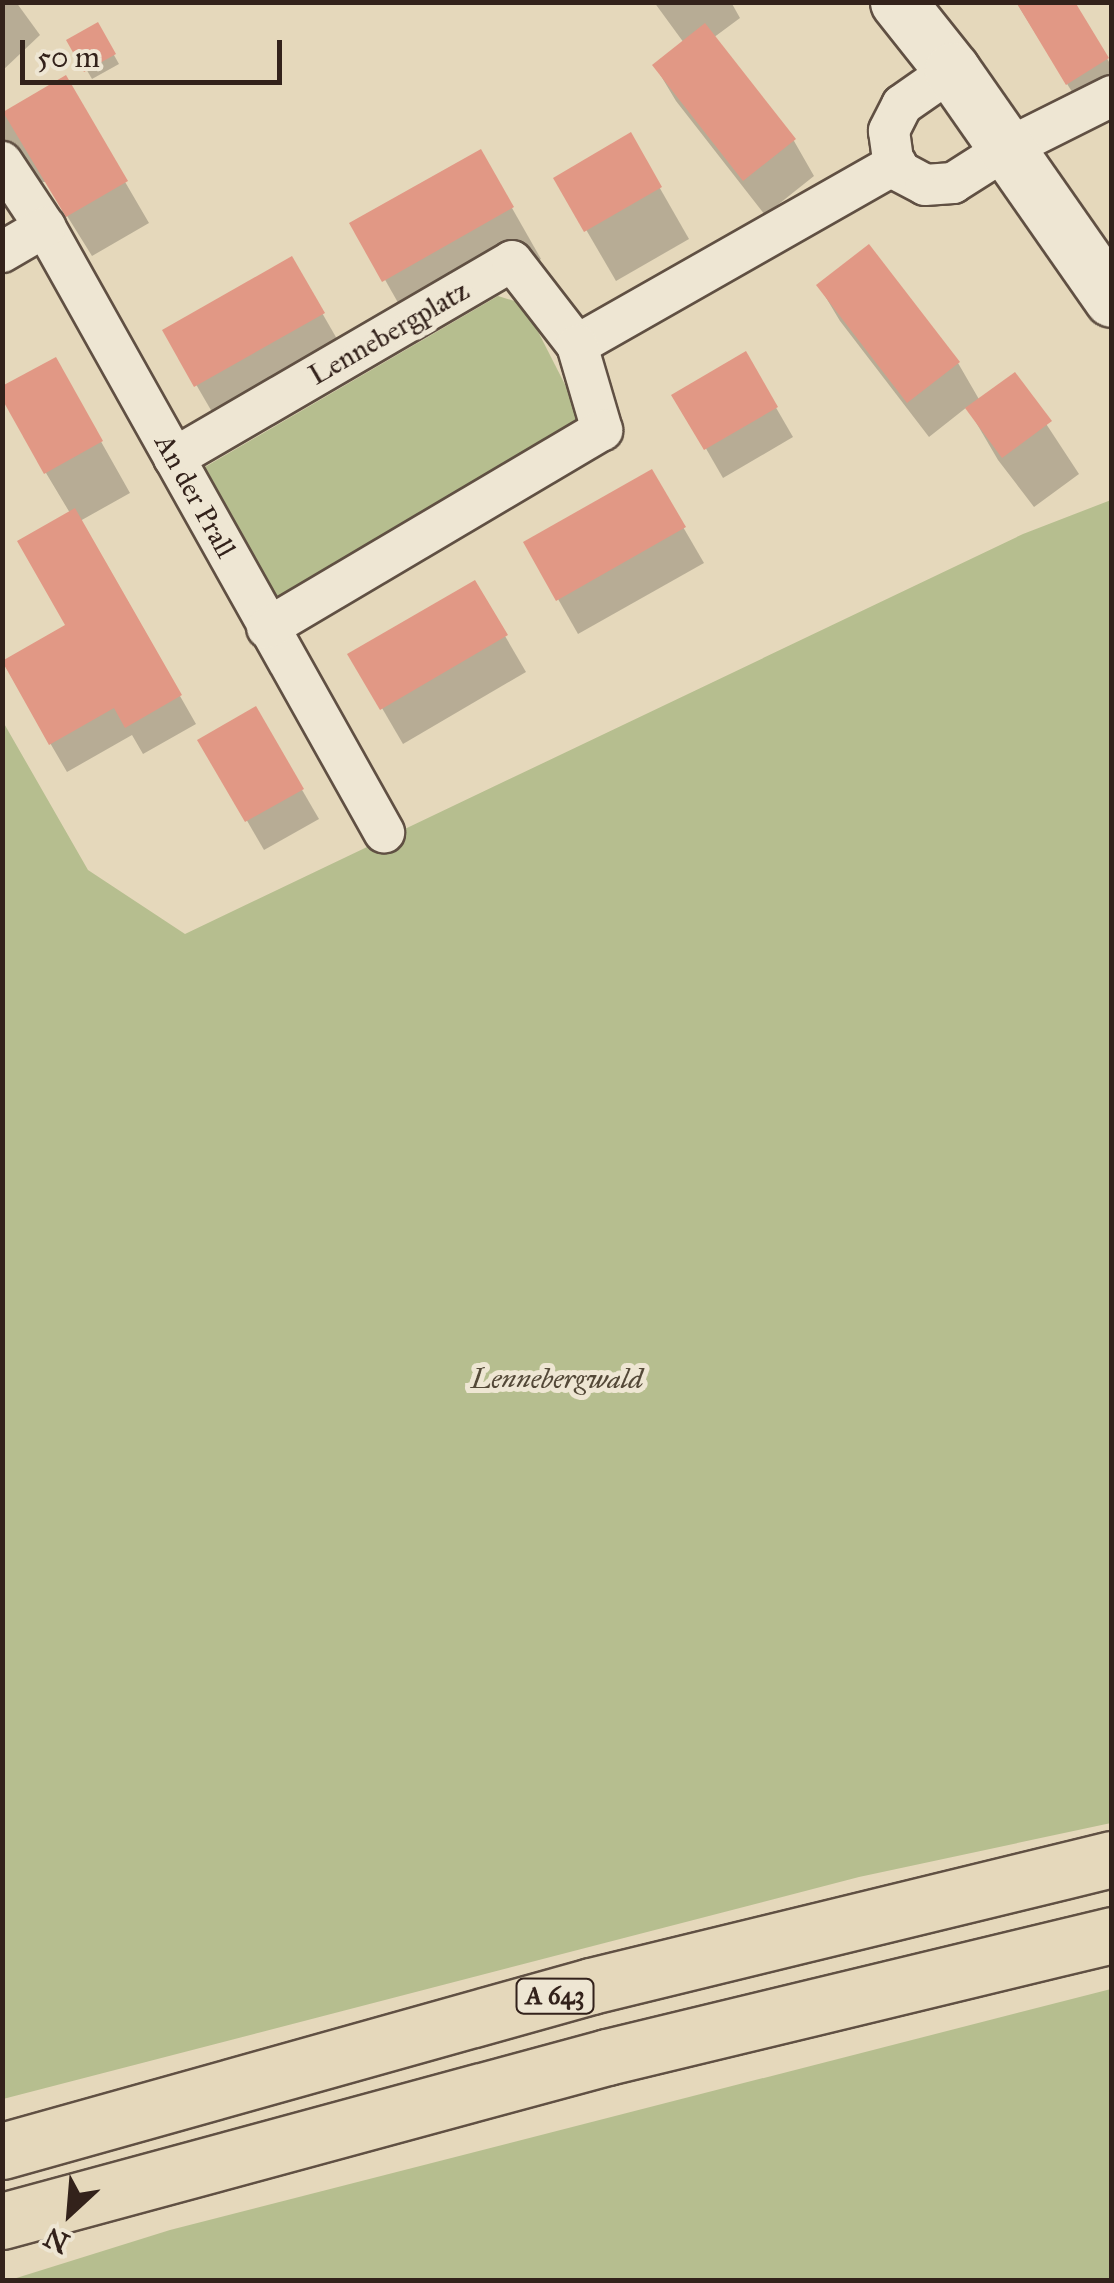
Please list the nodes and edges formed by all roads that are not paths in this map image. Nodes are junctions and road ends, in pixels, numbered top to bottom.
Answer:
1 (898, 2) edge
2 (952, 70) junction
3 (1112, 96) edge
4 (1008, 148) junction
5 (2, 162) edge
6 (896, 164) junction
7 (46, 227) junction
8 (2, 252) edge
9 (1112, 299) edge
10 (577, 344) junction
11 (174, 458) junction
12 (268, 628) junction
13 (384, 832) dead end
14 (1112, 1860) edge
15 (1112, 1935) edge
16 (2, 2151) edge
17 (2, 2221) edge

1 - 2 main road
2 - 4 main road
2 - 6 street
3 - 4 street
4 - 6 street
4 - 9 main road
5 - 7 street, An der Prall
6 - 10 street
7 - 8 street
7 - 11 street, An der Prall
10 - 11 street, Lennebergplatz
10 - 12 street, Lennebergplatz
11 - 12 street, An der Prall
12 - 13 street, An der Prall
14 - 16 highway, A 643
15 - 17 highway

